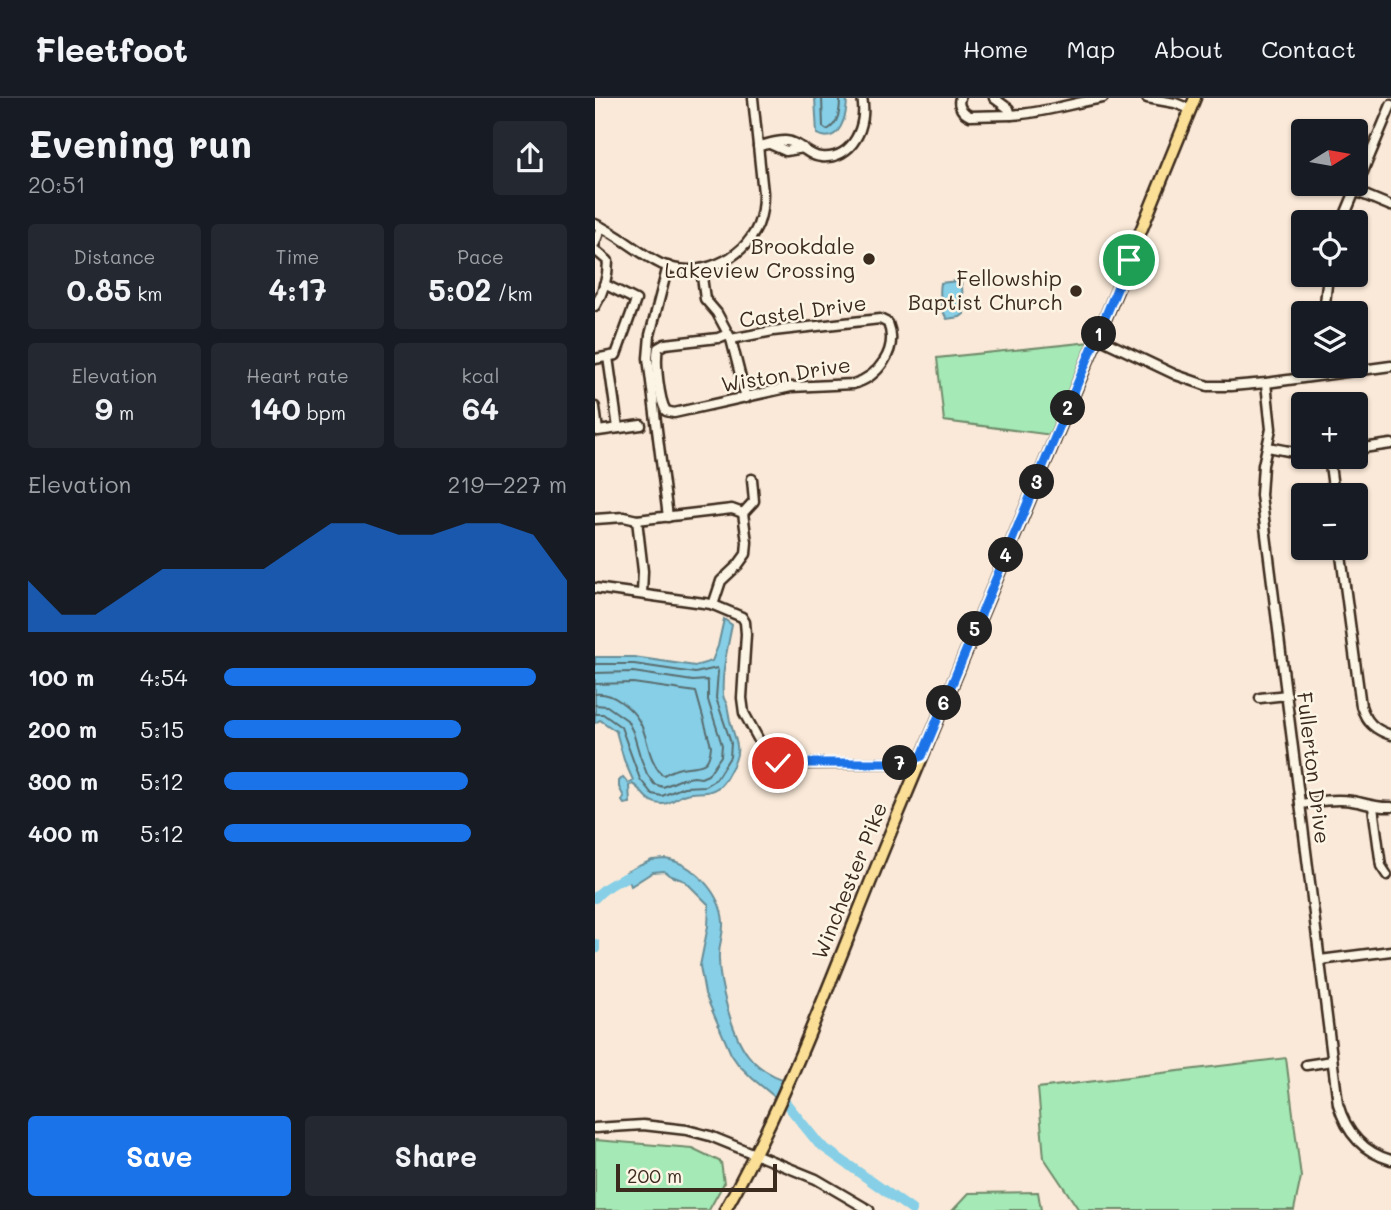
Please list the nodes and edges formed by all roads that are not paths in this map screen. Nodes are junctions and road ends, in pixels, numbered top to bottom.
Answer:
1 (753, 98) edge
2 (862, 98) edge
3 (960, 98) edge
4 (994, 98) edge
5 (1103, 98) edge
6 (1147, 98) edge
7 (1195, 98) edge
8 (1391, 105) edge
9 (1190, 108) junction
10 (1011, 115) junction
11 (758, 146) junction
12 (1369, 158) edge
13 (1367, 196) edge
14 (1391, 206) edge
15 (598, 225) edge
16 (595, 243) edge
17 (595, 250) edge
18 (1127, 265) joint
19 (668, 266) junction
20 (701, 269) junction
21 (1120, 283) joint
22 (604, 284) junction
23 (595, 306) edge
24 (880, 318) joint
25 (729, 337) junction
26 (1098, 338) junction
27 (608, 357) junction
28 (595, 359) edge
29 (1391, 366) edge
30 (1368, 367) edge
31 (1291, 377) edge
32 (660, 383) joint
33 (1266, 383) junction
34 (746, 398) junction
35 (595, 407) edge
36 (642, 425) dead end
37 (618, 428) junction
38 (1391, 444) edge
39 (1268, 447) junction
40 (1368, 447) edge
41 (1291, 451) edge
42 (752, 479) dead end
43 (743, 513) junction
44 (668, 517) junction
45 (595, 519) edge
46 (637, 520) junction
47 (1343, 560) edge
48 (595, 588) edge
49 (642, 594) junction
50 (713, 605) junction
51 (1287, 695) junction
52 (1260, 698) dead end
53 (1391, 735) edge
54 (922, 756) junction
55 (904, 763) junction
56 (914, 775) junction
57 (1300, 804) junction
58 (1373, 807) junction
59 (1391, 807) edge
60 (1387, 878) edge
61 (1391, 951) edge
62 (1320, 960) junction
63 (1332, 1061) junction
64 (1306, 1065) dead end
65 (595, 1128) edge
66 (754, 1153) junction
67 (1391, 1160) edge
68 (725, 1210) edge
69 (869, 1210) edge

1 - 11 street
2 - 11 street
3 - 10 street
4 - 10 street
5 - 10 street
6 - 9 street
7 - 9 main road, Winchester Pike
8 - 12 street
9 - 18 main road, Winchester Pike
11 - 20 street
13 - 14 street
15 - 16 street
15 - 19 street
17 - 22 street
18 - 21 street, Winchester Pike
19 - 20 street
19 - 44 street
20 - 25 street
21 - 26 main road, Winchester Pike
22 - 23 street
22 - 27 street
24 - 25 street, Castel Drive
24 - 34 street, Wiston Drive
25 - 32 street, Castel Drive
25 - 34 street
26 - 33 street
26 - 54 main road, Winchester Pike
27 - 28 street
27 - 37 street
29 - 30 street
31 - 33 street
32 - 34 street, Wiston Drive
33 - 39 street, Fullerton Drive
35 - 37 street
36 - 37 street
38 - 40 street
39 - 41 street
39 - 51 street, Fullerton Drive
42 - 43 street
43 - 44 street
43 - 50 street
44 - 46 street
45 - 46 street
46 - 49 street
47 - 53 street
48 - 49 street
49 - 50 street
50 - 55 street
51 - 52 street
51 - 57 street, Fullerton Drive
54 - 55 street
54 - 56 main road, Winchester Pike
55 - 56 street
56 - 66 main road, Winchester Pike
57 - 58 street
57 - 62 street, Fullerton Drive
58 - 59 street
58 - 60 street
61 - 62 street
62 - 63 street, Fullerton Drive
63 - 64 street
63 - 67 street, Fullerton Drive
65 - 66 street
66 - 68 main road, Winchester Pike
66 - 69 street

